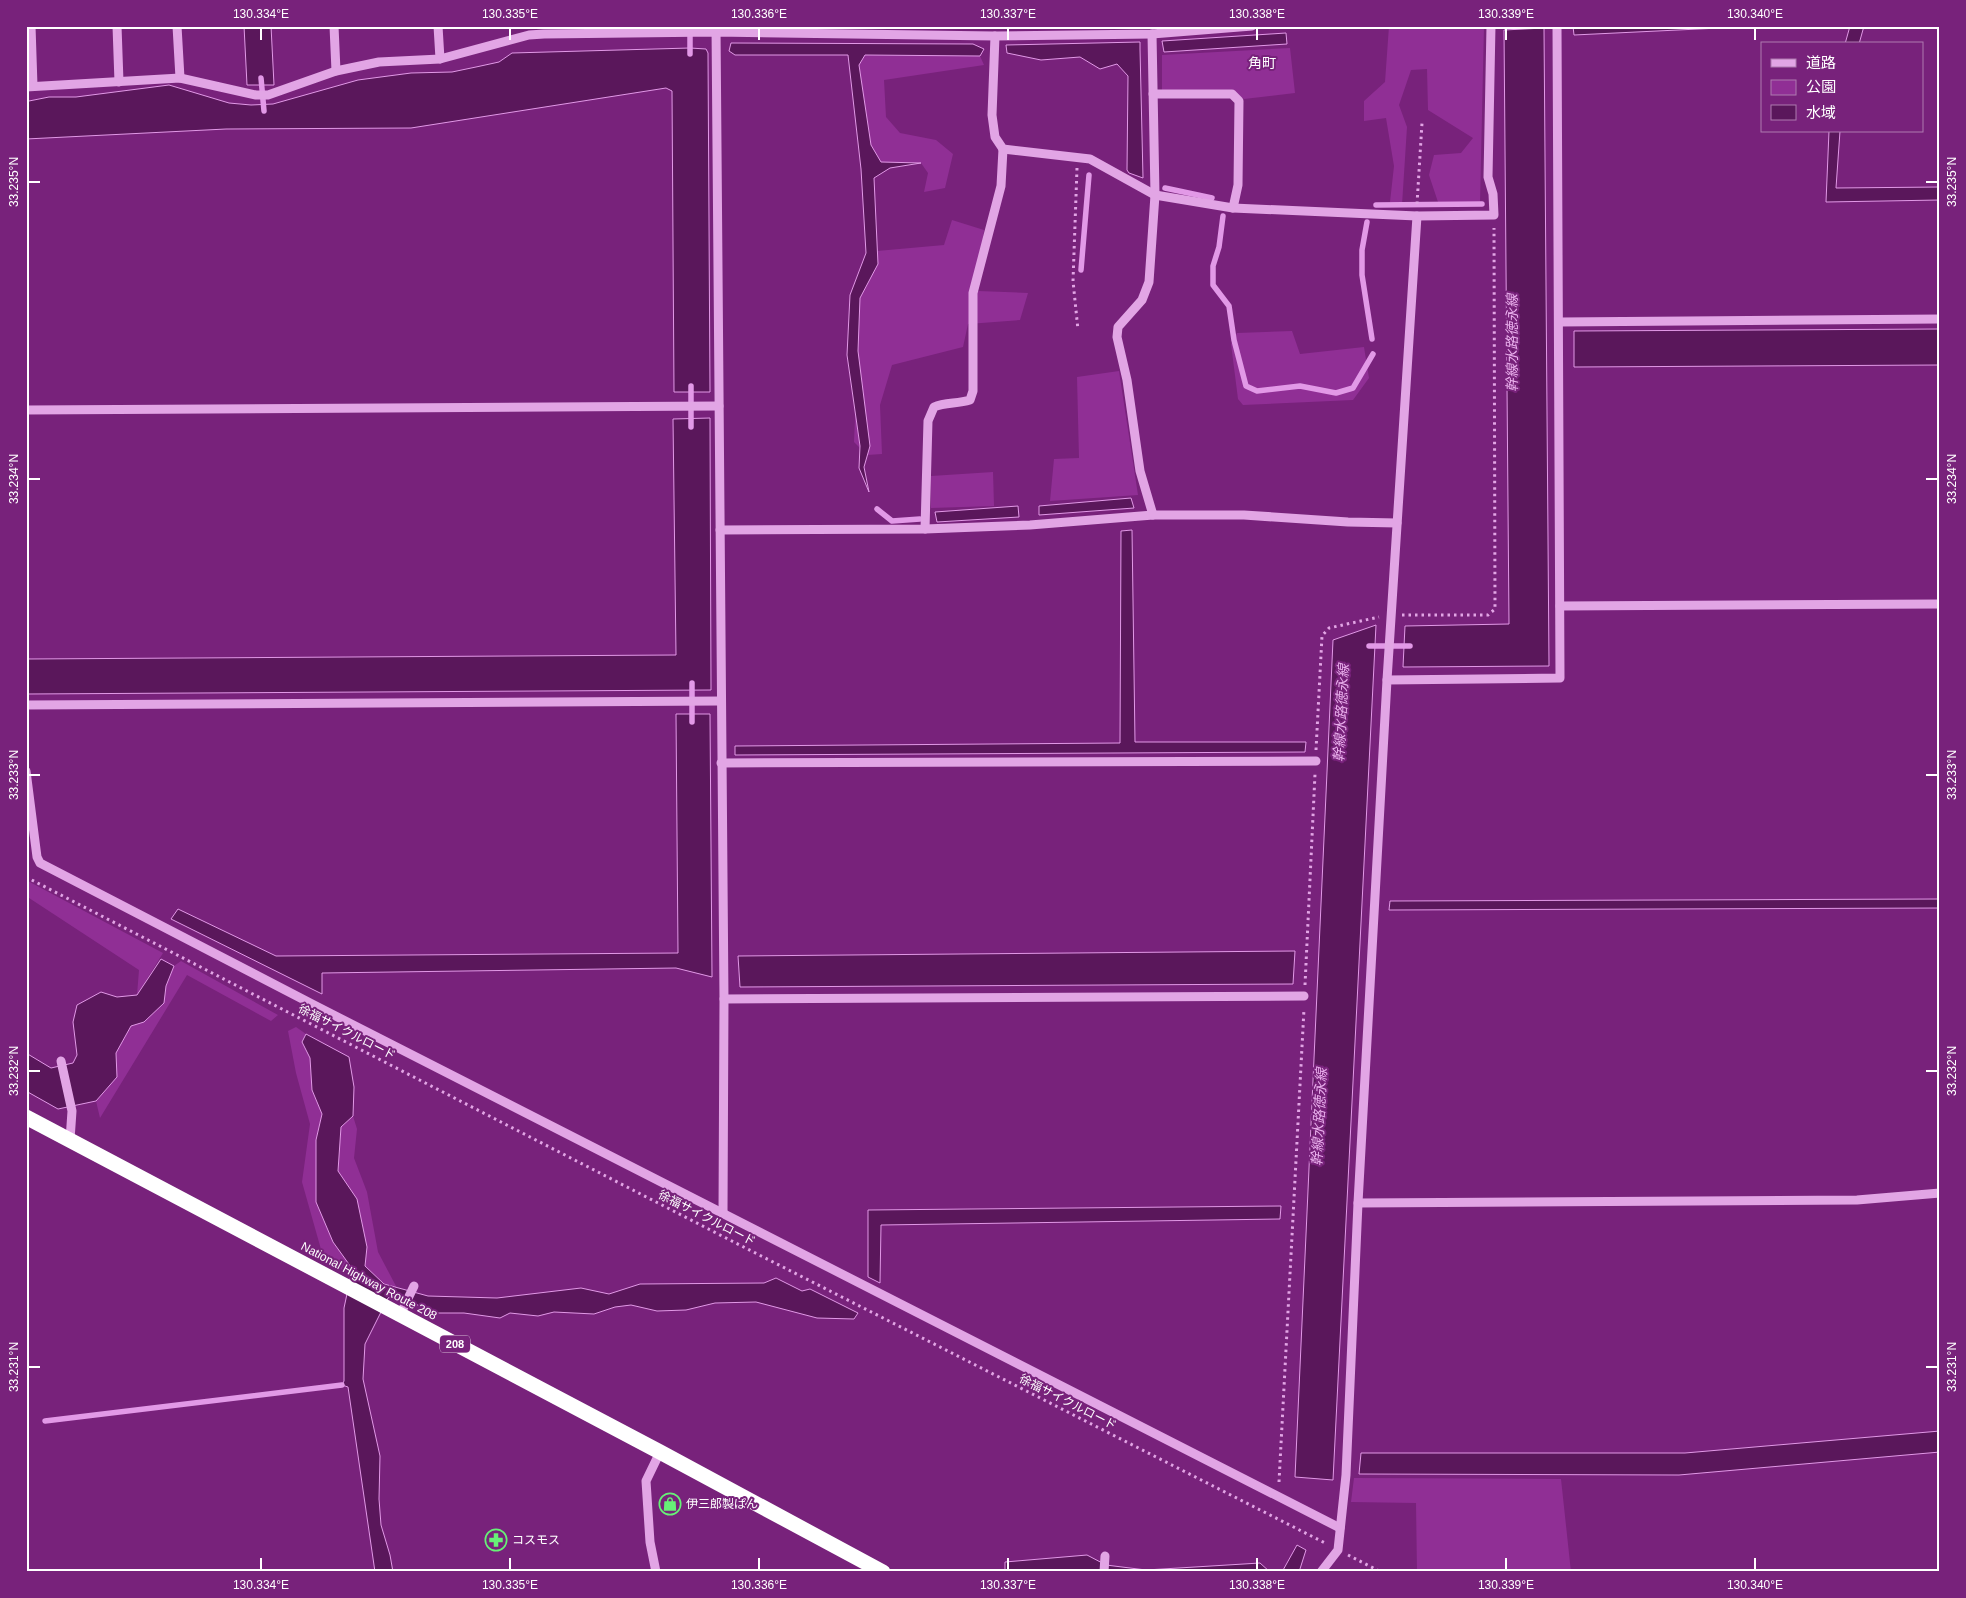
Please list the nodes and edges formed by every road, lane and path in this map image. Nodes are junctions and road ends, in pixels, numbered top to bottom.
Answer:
1 (30, 26) edge
2 (117, 26) edge
3 (177, 26) edge
4 (334, 26) edge
5 (438, 26) edge
6 (1252, 26) edge
7 (1491, 26) edge
8 (1557, 26) edge
9 (716, 29) edge
10 (529, 31) edge
11 (1152, 34) junction
12 (994, 36) junction
13 (440, 59) junction
14 (336, 71) junction
15 (180, 78) junction
16 (119, 82) junction
17 (30, 87) edge
18 (1153, 94) junction
19 (1422, 122) dead end
20 (1003, 150) junction
21 (1077, 158) junction
22 (1155, 195) junction
23 (1417, 202) dead end
24 (1233, 208) junction
25 (1494, 215) junction
26 (1416, 216) junction
27 (1940, 319) edge
28 (1560, 322) junction
29 (1078, 330) dead end
30 (719, 406) junction
31 (26, 410) edge
32 (1153, 515) junction
33 (1397, 523) junction
34 (925, 529) junction
35 (720, 530) junction
36 (1940, 604) edge
37 (1560, 606) junction
38 (1391, 615) junction
39 (1387, 680) junction
40 (721, 701) junction
41 (26, 704) edge
42 (1316, 761) junction
43 (721, 763) junction
44 (26, 772) edge
45 (26, 877) edge
46 (1304, 996) junction
47 (724, 999) junction
48 (61, 1061) dead end
49 (26, 1117) edge
50 (70, 1140) junction
51 (1940, 1193) edge
52 (1358, 1203) junction
53 (723, 1213) junction
54 (414, 1286) dead end
55 (402, 1310) junction
56 (660, 1452) junction
57 (1278, 1496) junction
58 (1340, 1528) junction
59 (1338, 1550) junction
60 (1105, 1556) dead end
61 (656, 1572) edge
62 (883, 1572) edge
63 (1104, 1572) edge
64 (1321, 1572) edge
65 (1381, 1572) edge

1 - 17 street
2 - 16 street
3 - 15 street
4 - 14 street
5 - 13 street
6 - 11 street
7 - 25 street
8 - 28 street
9 - 10 street
9 - 12 street
9 - 30 street
10 - 13 street
11 - 12 street
11 - 18 street
12 - 20 street
13 - 14 street
14 - 15 street
15 - 16 street
16 - 17 street
18 - 22 street
18 - 24 street
19 - 23 path
20 - 21 street
20 - 34 street
21 - 22 street
21 - 29 path
22 - 24 street
22 - 32 street
24 - 26 street
25 - 26 street
25 - 38 path
26 - 33 street
27 - 28 street
28 - 37 street
30 - 31 street
30 - 35 street
32 - 33 street
32 - 34 street
33 - 38 street
34 - 35 street
35 - 40 street
36 - 37 street
37 - 39 street
38 - 39 street
38 - 42 path
39 - 52 street
40 - 41 street
40 - 43 street
42 - 43 street
42 - 46 path
43 - 47 street
44 - 53 street
45 - 59 path, 徐福サイクルロード
46 - 47 street
46 - 57 path
47 - 53 street
48 - 50 street
49 - 50 highway, National Highway Route 208 / 208
50 - 55 highway, National Highway Route 208 / 208
51 - 52 street
52 - 58 street
53 - 57 street
54 - 55 street
55 - 56 highway, National Highway Route 208 / 208
56 - 61 street
56 - 62 highway, National Highway Route 208 / 208
57 - 58 street
58 - 59 street
59 - 64 street
59 - 65 path, 徐福サイクルロード
60 - 63 street

